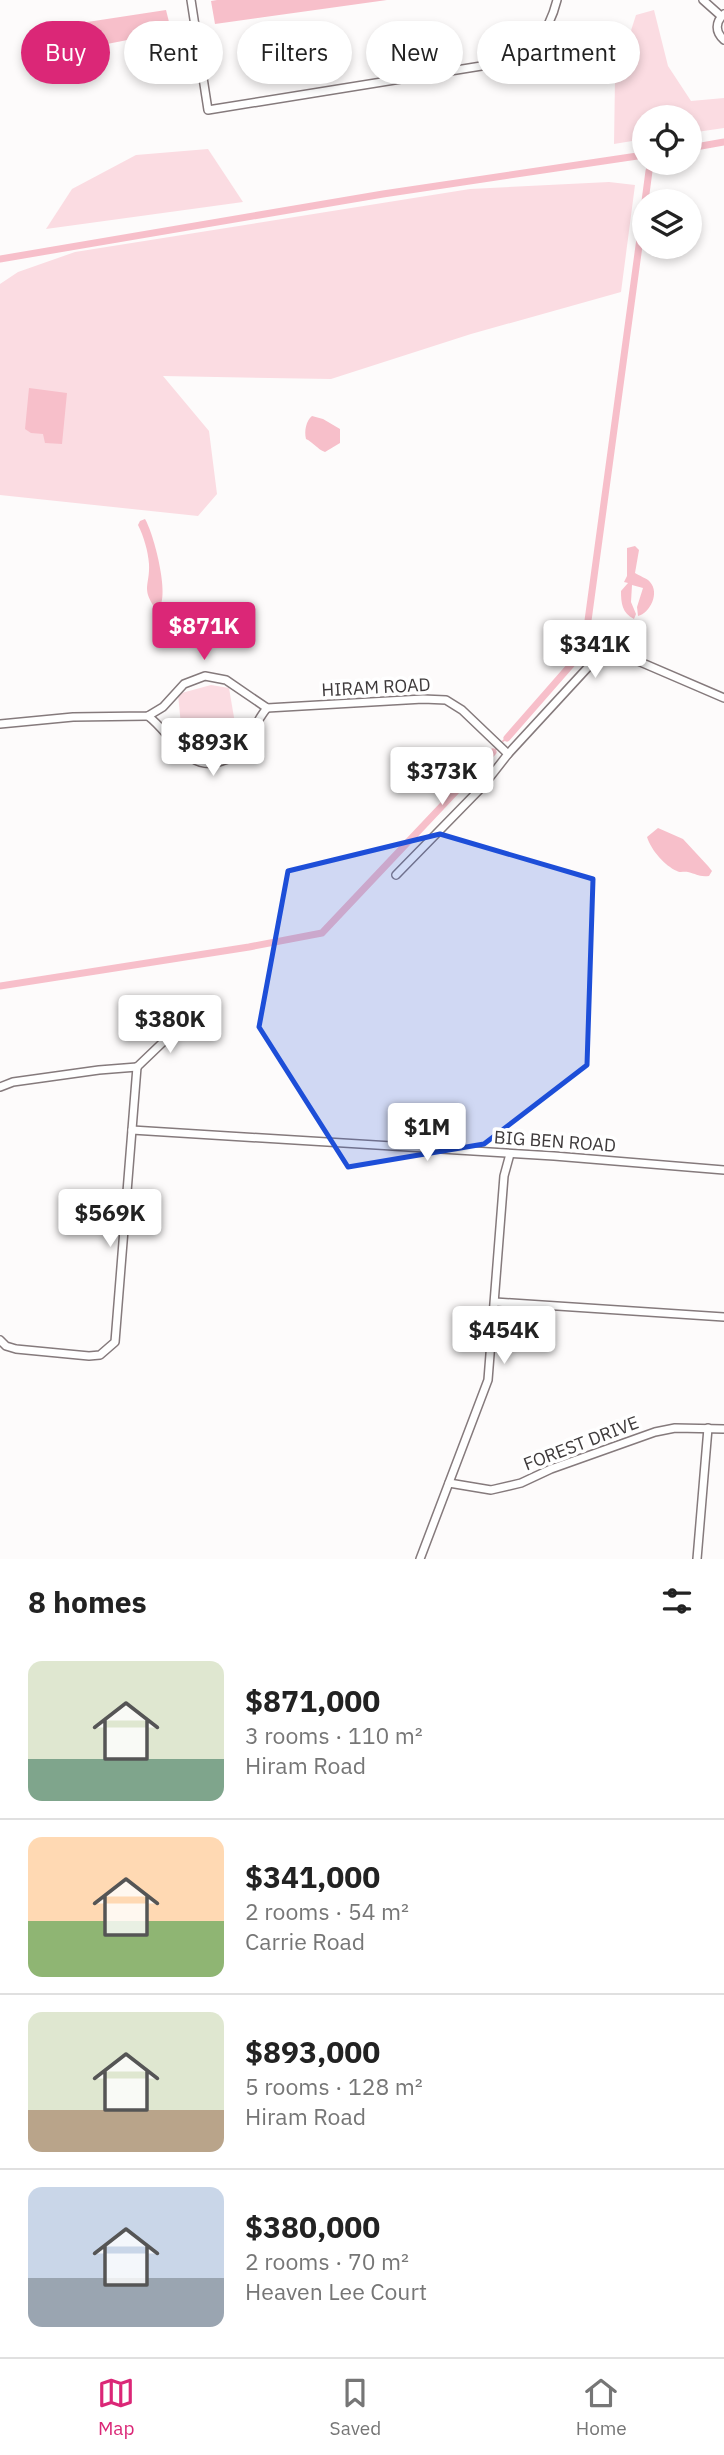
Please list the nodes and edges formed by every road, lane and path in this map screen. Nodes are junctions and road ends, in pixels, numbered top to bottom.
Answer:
1 (191, 0) edge
2 (557, 0) edge
3 (703, 0) edge
4 (723, 15) edge
5 (724, 40) edge
6 (724, 698) edge
7 (267, 708) junction
8 (148, 716) junction
9 (0, 724) edge
10 (508, 754) junction
11 (396, 875) dead end
12 (183, 1023) dead end
13 (137, 1068) junction
14 (0, 1087) edge
15 (132, 1129) junction
16 (510, 1154) junction
17 (724, 1170) edge
18 (495, 1302) junction
19 (724, 1317) edge
20 (0, 1340) edge
21 (708, 1428) junction
22 (724, 1429) edge
23 (449, 1483) junction
24 (420, 1559) edge
25 (697, 1559) edge

1 - 2 street
3 - 4 street
4 - 5 street
6 - 10 street
7 - 8 street
7 - 8 street
7 - 10 street, HIRAM ROAD
8 - 9 street
10 - 11 street
12 - 13 street
13 - 14 street
13 - 15 street
15 - 16 street, BIG BEN ROAD
15 - 20 street
16 - 17 street, BIG BEN ROAD
16 - 18 street
18 - 19 street
18 - 23 street
21 - 22 street, FOREST DRIVE
21 - 23 street, FOREST DRIVE
21 - 25 street
23 - 24 street

